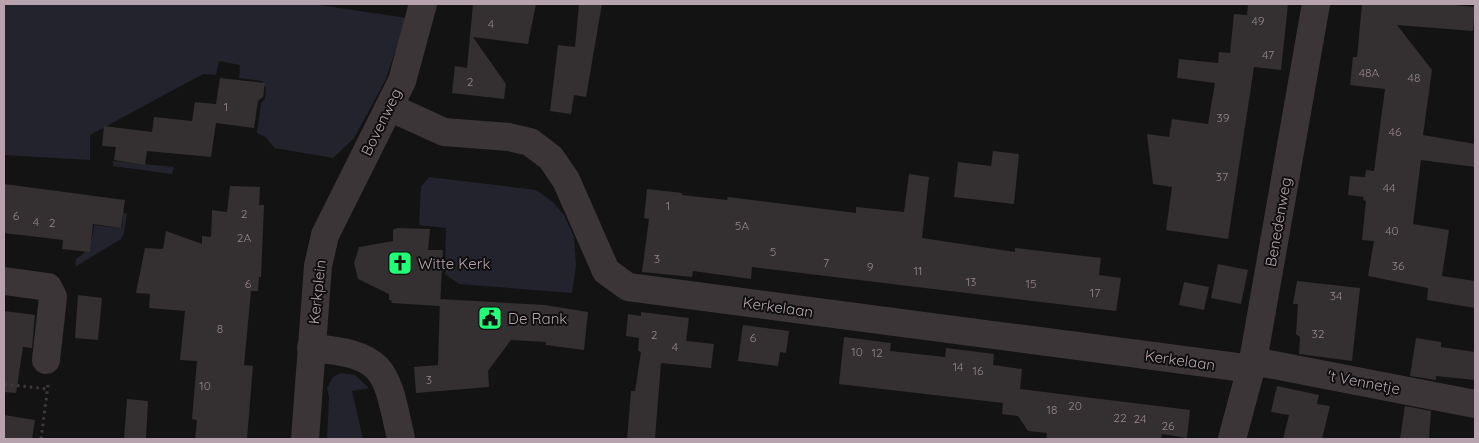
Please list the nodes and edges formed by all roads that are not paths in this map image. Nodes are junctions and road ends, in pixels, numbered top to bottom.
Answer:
1 (423, 4) edge
2 (1316, 4) edge
3 (389, 107) junction
4 (325, 235) joint
5 (4, 281) edge
6 (311, 348) junction
7 (46, 360) road end
8 (1253, 365) junction
9 (1475, 404) edge
10 (305, 439) edge
11 (401, 439) edge
12 (1232, 439) edge

1 - 3 street, Bovenweg
2 - 8 street, Benedenweg
3 - 4 street, Bovenweg
3 - 8 street, Kerkelaan
4 - 6 street, Kerkplein
5 - 7 street
6 - 10 street, Kerkplein
6 - 11 street
8 - 9 street, 't Vennetje
8 - 12 street, Benedenweg

